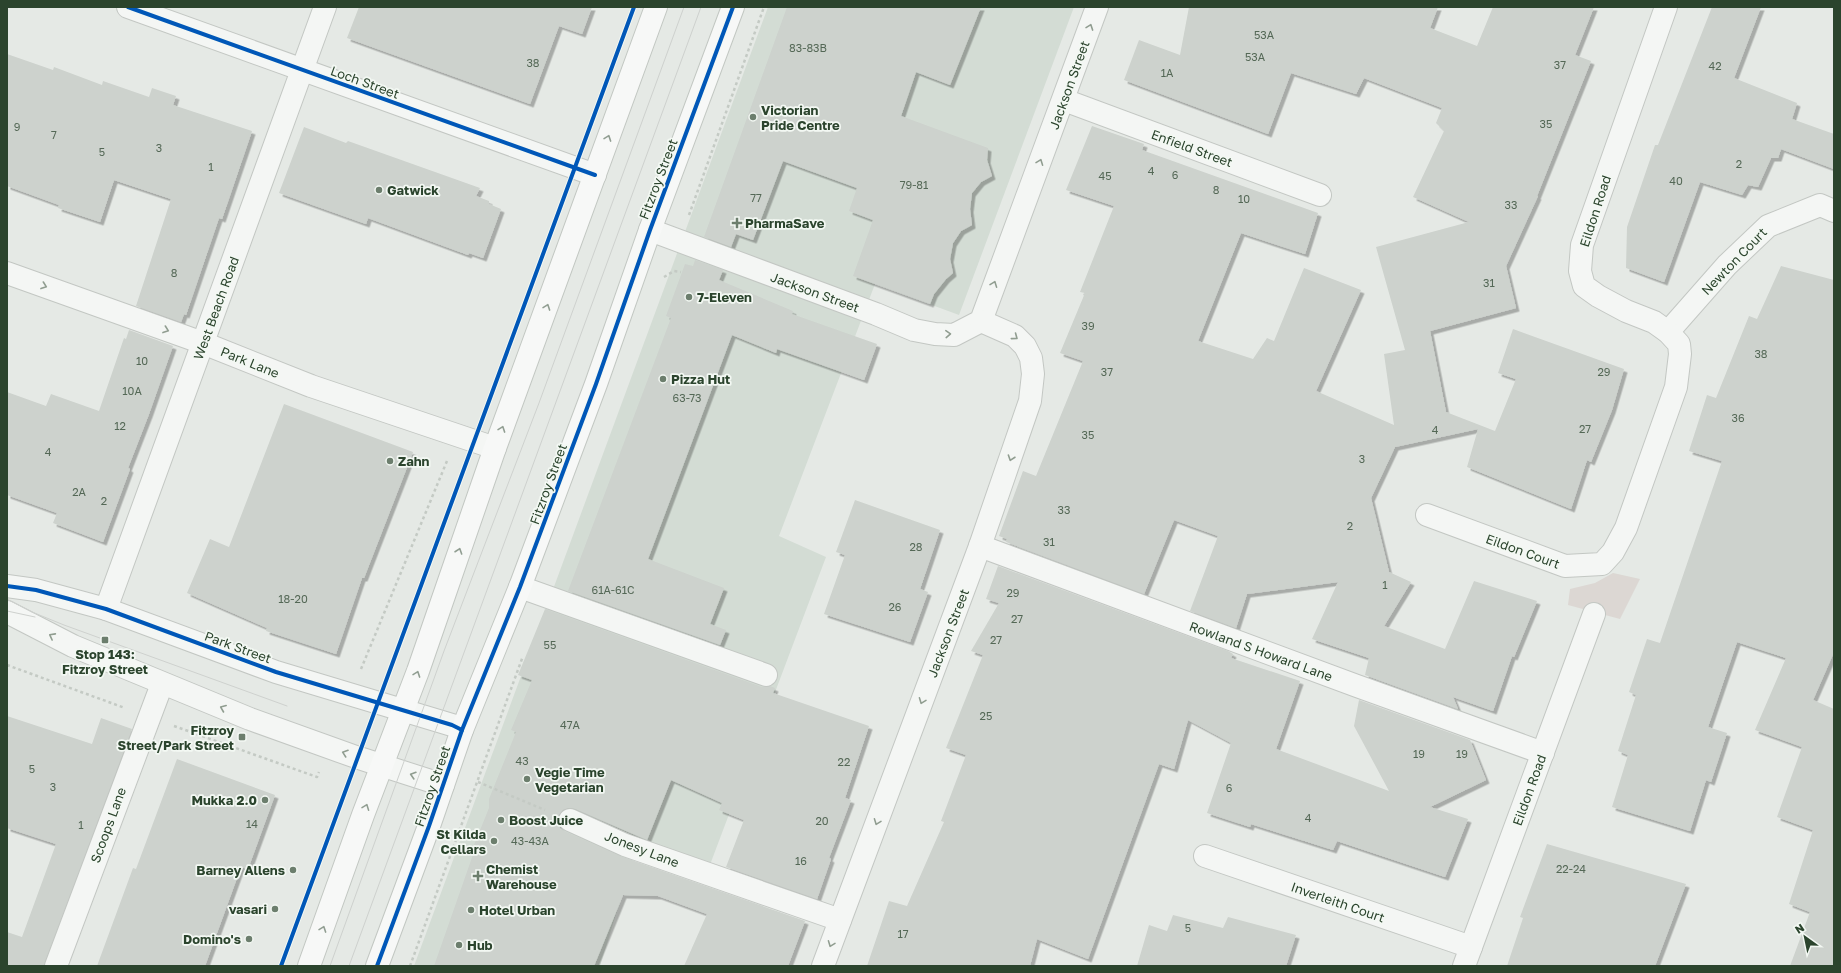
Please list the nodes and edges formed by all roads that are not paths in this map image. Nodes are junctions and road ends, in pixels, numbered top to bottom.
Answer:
1 (128, 7) edge
2 (325, 7) edge
3 (656, 7) edge
4 (733, 7) edge
5 (1097, 7) edge
6 (1666, 7) edge
7 (302, 69) junction
8 (1064, 100) junction
9 (595, 175) junction
10 (1320, 195) dead end
11 (1834, 211) edge
12 (650, 230) junction
13 (7, 273) edge
14 (980, 320) junction
15 (1668, 332) junction
16 (203, 343) junction
17 (495, 448) junction
18 (1427, 515) dead end
19 (1626, 528) joint
20 (980, 546) junction
21 (7, 586) edge
22 (520, 587) junction
23 (106, 608) junction
24 (7, 612) edge
25 (1594, 614) dead end
26 (766, 675) dead end
27 (162, 684) junction
28 (403, 711) junction
29 (462, 730) junction
30 (1543, 753) junction
31 (382, 765) junction
32 (445, 778) junction
33 (570, 820) road end
34 (1204, 856) dead end
35 (840, 920) junction
36 (1467, 957) edge
37 (56, 966) edge
38 (310, 966) edge
39 (377, 966) edge
40 (823, 966) edge

1 - 7 street, Loch Street
2 - 7 street, West Beach Road
9 -> 3 main road
4 - 12 main road, Fitzroy Street
8 -> 5 street, Jackson Street
6 - 15 street, Eildon Road
7 - 9 street, Loch Street
7 - 16 street, West Beach Road
8 - 10 street, Enfield Street
14 -> 8 street, Jackson Street
17 -> 9 main road
11 - 15 street, Newton Court
12 -> 14 street, Jackson Street
12 - 22 main road, Fitzroy Street
13 -> 16 street, Park Lane
14 -> 20 street, Jackson Street
15 - 19 street, Eildon Road
16 - 17 street, Park Lane
16 - 23 street, West Beach Road
28 -> 17 main road
18 - 19 street, Eildon Court
20 - 30 street, Rowland S Howard Lane
20 -> 35 street, Jackson Street
21 - 23 street, Park Street
22 - 26 street
22 - 29 main road, Fitzroy Street
23 - 28 street, Park Street
27 -> 24 street
25 - 30 street, Eildon Road
31 -> 27 street
27 - 37 street, Scoops Lane
28 - 29 street, Park Street
28 - 31 main road
29 - 32 main road, Fitzroy Street
30 - 36 street, Eildon Road
32 -> 31 street
38 -> 31 main road
32 - 39 main road, Fitzroy Street
33 - 35 street, Jonesy Lane
34 - 36 street, Inverleith Court
35 -> 40 street, Jackson Street

